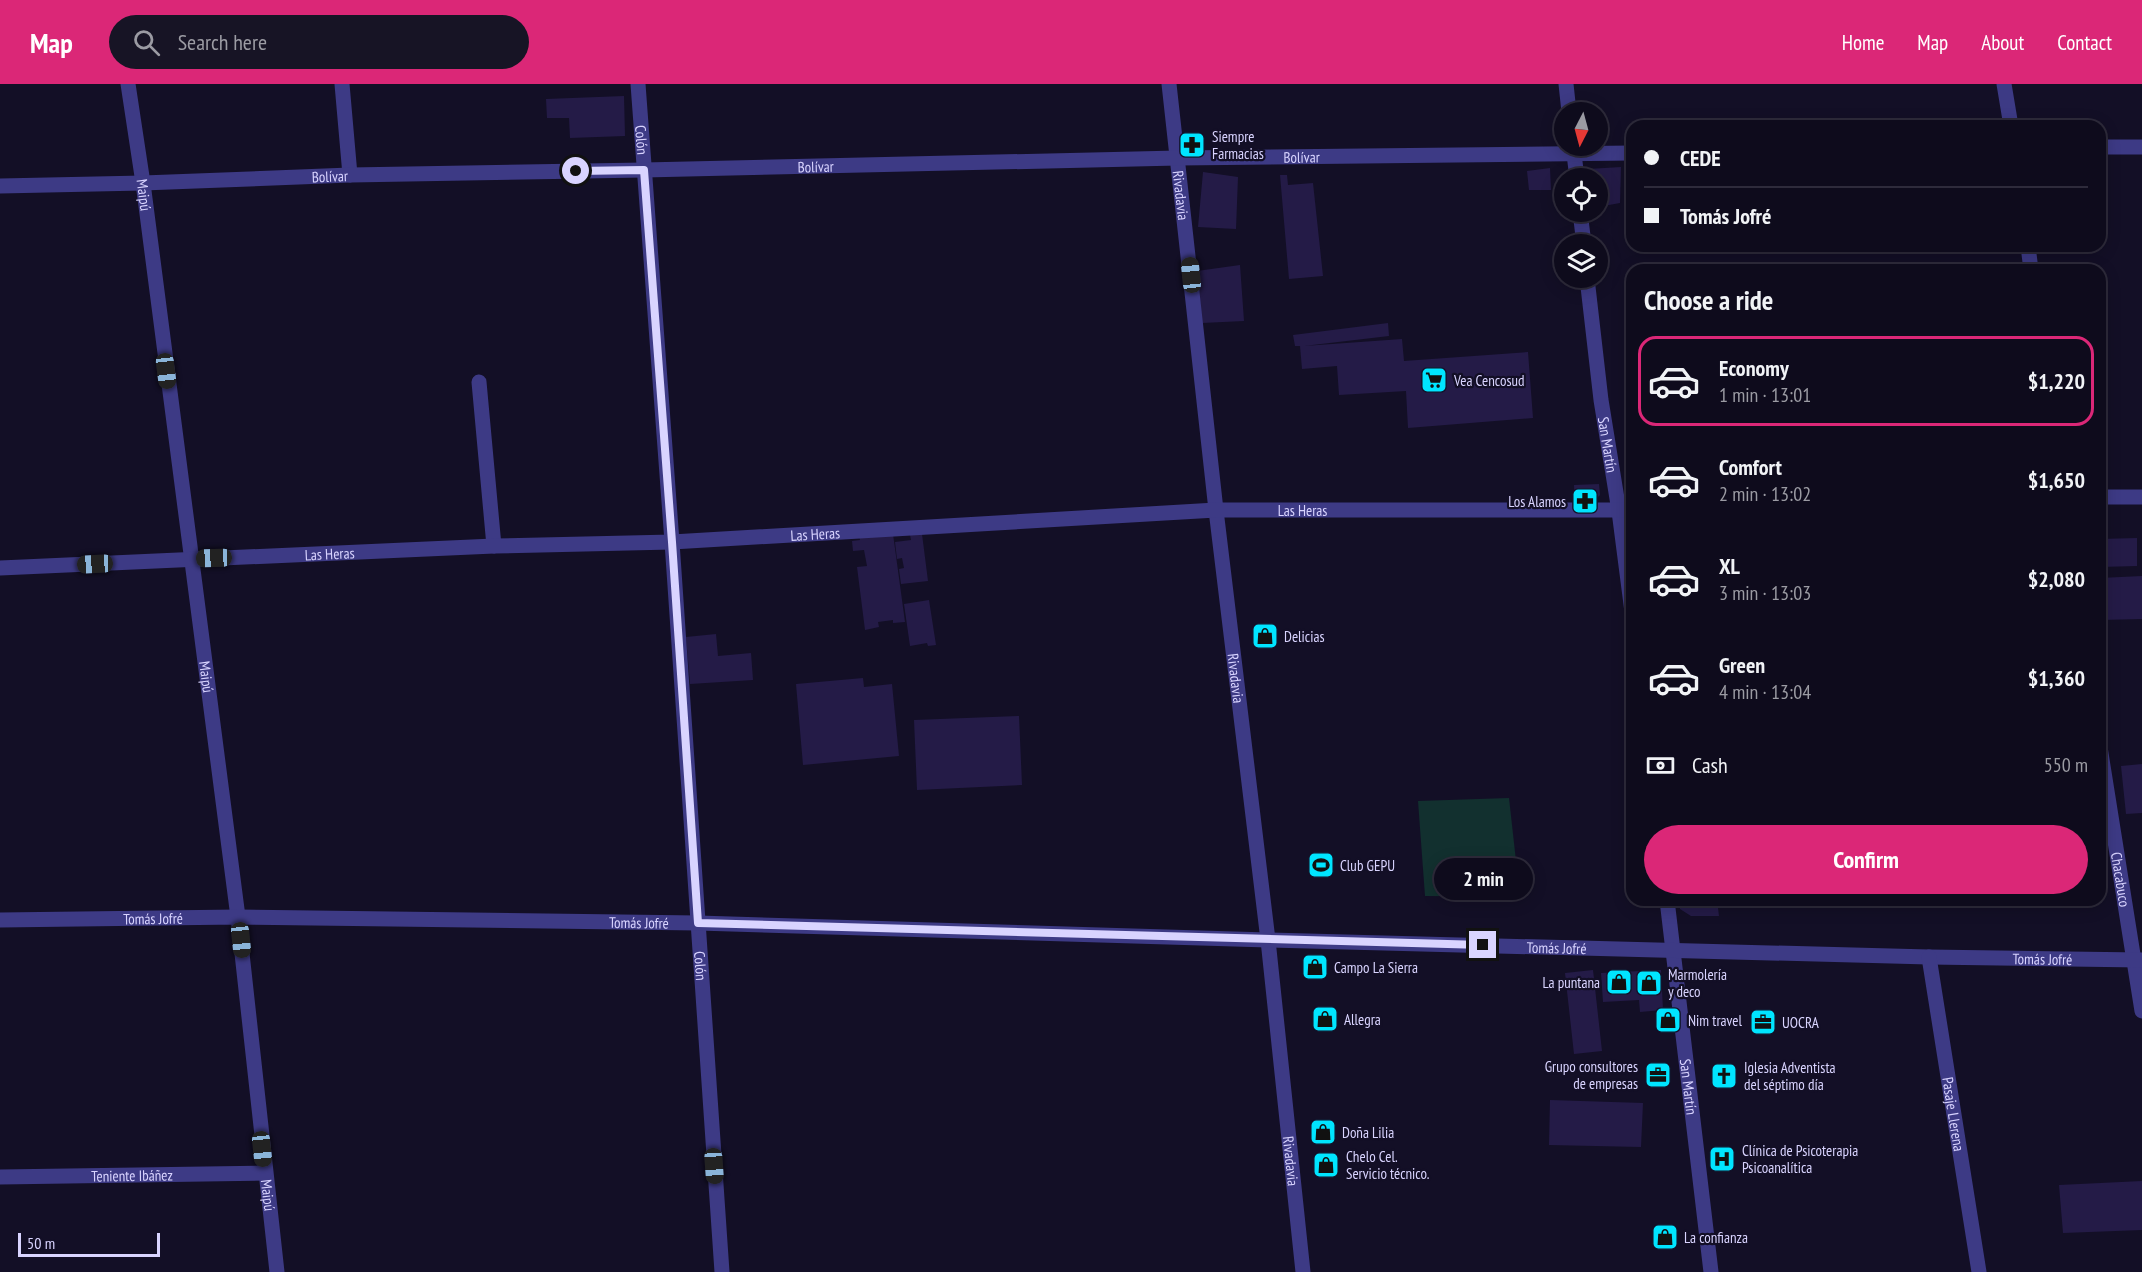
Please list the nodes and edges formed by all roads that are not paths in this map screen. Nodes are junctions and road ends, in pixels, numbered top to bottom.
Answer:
1 (128, 84) edge
2 (342, 84) edge
3 (638, 84) edge
4 (1169, 84) edge
5 (1566, 84) edge
6 (2004, 84) edge
7 (1568, 102) edge
8 (2010, 120) edge
9 (2106, 147) edge
10 (2142, 147) edge
11 (1554, 150) edge
12 (1608, 152) edge
13 (1626, 153) edge
14 (1178, 158) junction
15 (644, 170) junction
16 (350, 175) junction
17 (142, 183) junction
18 (0, 186) edge
19 (1588, 288) edge
20 (479, 382) dead end
21 (2106, 497) edge
22 (2142, 497) edge
23 (1216, 510) junction
24 (1626, 511) edge
25 (672, 542) junction
26 (494, 546) junction
27 (190, 559) junction
28 (0, 568) edge
29 (2106, 781) edge
30 (1668, 906) edge
31 (238, 917) junction
32 (0, 920) edge
33 (698, 923) junction
34 (1268, 940) junction
35 (1674, 949) junction
36 (1929, 957) junction
37 (2138, 960) edge
38 (2142, 1011) edge
39 (265, 1173) junction
40 (0, 1177) edge
41 (277, 1272) edge
42 (722, 1272) edge
43 (1303, 1272) edge
44 (1711, 1272) edge
45 (1980, 1272) edge

1 - 17 street, Maipú
2 - 16 street
3 - 15 street, Colón
4 - 14 street, Rivadavia
5 - 7 street
6 - 8 street
9 - 10 street
11 - 14 street, Bolívar
12 - 13 street, Bolívar
14 - 15 street, Bolívar
14 - 23 street, Rivadavia
15 - 16 street, Bolívar
15 - 25 street, Colón
16 - 17 street, Bolívar
17 - 18 street, Bolívar
17 - 27 street, Maipú
19 - 24 street, San Martín
20 - 26 street
21 - 22 street
23 - 24 street, Las Heras
23 - 25 street, Las Heras
23 - 34 street, Rivadavia
25 - 26 street, Las Heras
25 - 33 street, Colón
26 - 27 street, Las Heras
27 - 28 street, Las Heras
27 - 31 street, Maipú
29 - 37 street, Chacabuco
30 - 35 street, San Martín
31 - 32 street, Tomás Jofré
31 - 33 street, Tomás Jofré
31 - 39 street, Maipú
33 - 34 street, Tomás Jofré
33 - 42 street, Colón
34 - 35 street, Tomás Jofré
34 - 43 street, Rivadavia
35 - 36 street, Tomás Jofré
35 - 44 street, San Martín
36 - 37 street, Tomás Jofré
36 - 45 street, Pasaje Llerena
37 - 38 street, Chacabuco
39 - 40 street, Teniente Ibáñez
39 - 41 street, Maipú

